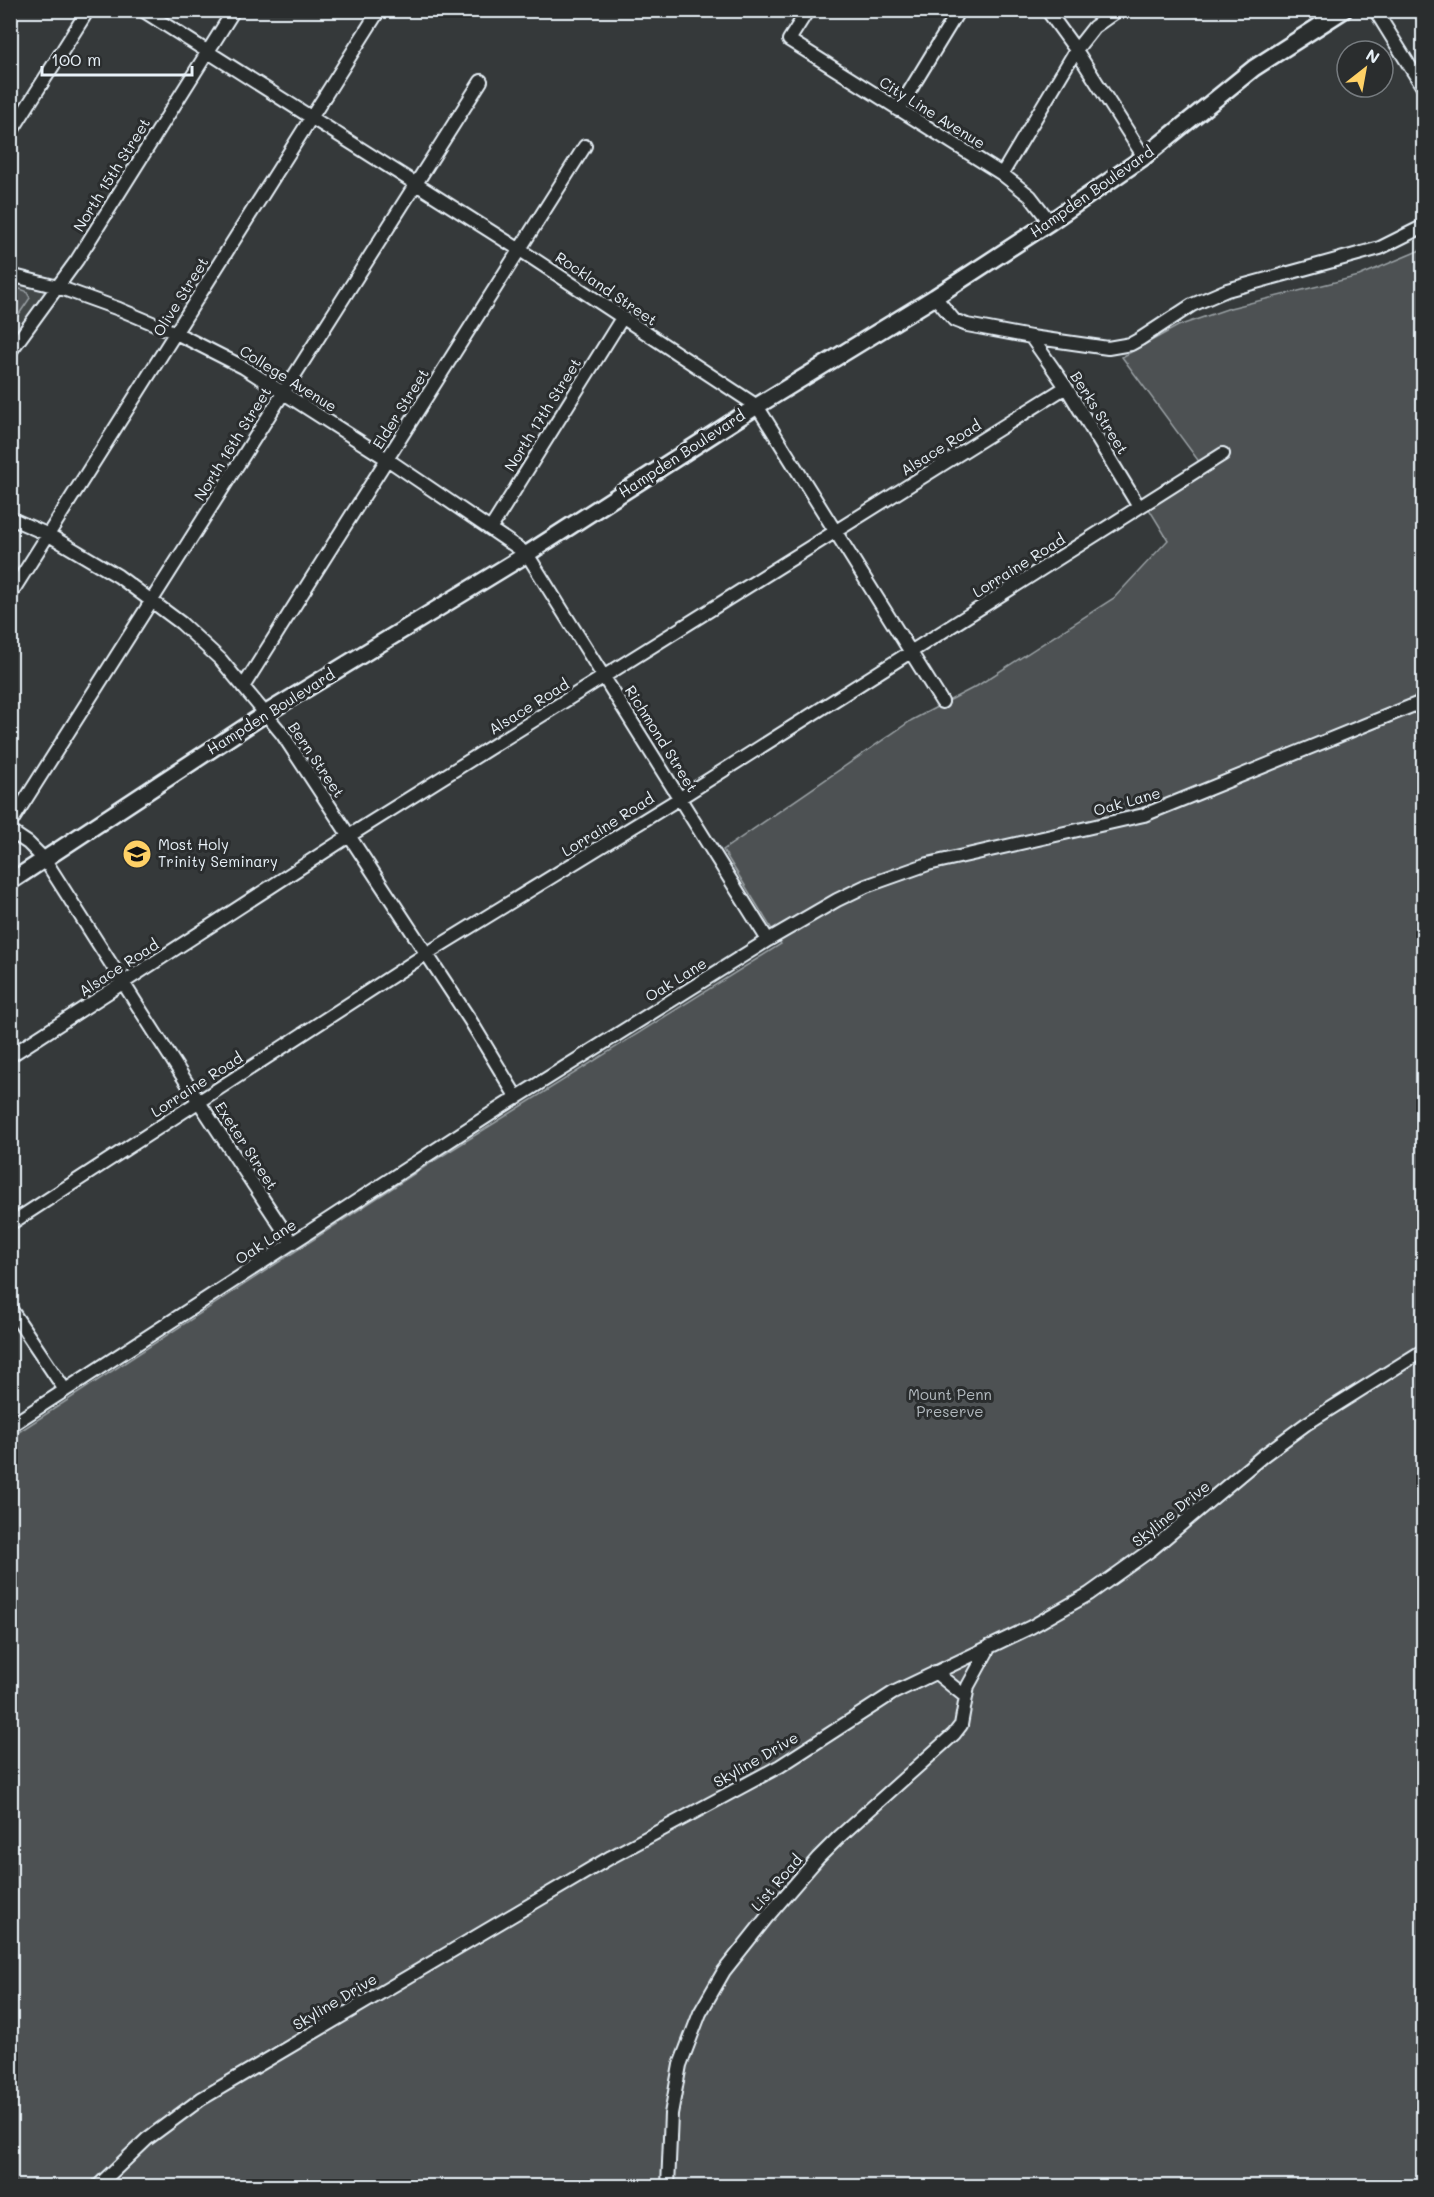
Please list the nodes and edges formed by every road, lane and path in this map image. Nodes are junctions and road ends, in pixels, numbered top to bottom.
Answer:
1 (88, 10) edge
2 (142, 10) edge
3 (234, 10) edge
4 (808, 10) edge
5 (959, 10) edge
6 (1047, 10) edge
7 (1118, 10) edge
8 (1344, 10) edge
9 (1375, 10) edge
10 (376, 15) dead end
11 (1076, 50) junction
12 (208, 52) junction
13 (481, 81) dead end
14 (1424, 89) edge
15 (898, 110) junction
16 (312, 118) junction
17 (10, 134) edge
18 (585, 146) dead end
19 (1144, 157) junction
20 (1002, 174) junction
21 (416, 184) junction
22 (1050, 222) junction
23 (1424, 226) edge
24 (520, 250) junction
25 (10, 275) edge
26 (58, 287) junction
27 (935, 297) junction
28 (622, 318) junction
29 (176, 333) junction
30 (1031, 338) junction
31 (10, 352) edge
32 (1066, 387) junction
33 (283, 393) junction
34 (757, 406) junction
35 (1223, 454) dead end
36 (387, 459) junction
37 (1139, 507) junction
38 (10, 518) edge
39 (491, 528) junction
40 (836, 533) junction
41 (49, 534) junction
42 (527, 554) junction
43 (10, 595) edge
44 (153, 600) junction
45 (910, 652) junction
46 (605, 678) junction
47 (243, 687) junction
48 (1424, 701) edge
49 (942, 702) dead end
50 (265, 714) junction
51 (680, 798) junction
52 (10, 824) edge
53 (10, 831) edge
54 (349, 836) junction
55 (45, 860) junction
56 (10, 882) edge
57 (768, 940) junction
58 (426, 954) junction
59 (124, 982) junction
60 (10, 1056) edge
61 (517, 1098) junction
62 (199, 1102) junction
63 (10, 1224) edge
64 (292, 1243) junction
65 (10, 1308) edge
66 (1424, 1350) edge
67 (65, 1390) junction
68 (10, 1426) edge
69 (991, 1646) junction
70 (935, 1672) junction
71 (966, 1697) junction
72 (98, 2187) edge
73 (668, 2187) edge

1 - 17 street
2 - 12 street, Rockland Street
3 - 12 street, North 15th Street
4 - 15 street, City Line Avenue
5 - 15 street
6 - 11 street
7 - 11 street
8 - 19 main road, Hampden Boulevard
9 - 14 street
10 - 16 street, Olive Street
11 - 19 street
11 - 20 street
12 - 16 street, Rockland Street
12 - 26 street, North 15th Street
13 - 21 street, North 16th Street
15 - 20 street, City Line Avenue
16 - 21 street, Rockland Street
16 - 29 street, Olive Street
18 - 24 street, Elder Street
19 - 22 main road, Hampden Boulevard
20 - 22 street, City Line Avenue
21 - 24 street, Rockland Street
21 - 33 street, North 16th Street
22 - 27 main road, Hampden Boulevard
23 - 30 street
24 - 28 street, Rockland Street
24 - 36 street, Elder Street
25 - 26 street, College Avenue
26 - 29 street, College Avenue
26 - 31 street, North 15th Street
27 - 30 street
27 - 34 main road, Hampden Boulevard
28 - 34 street, Rockland Street
28 - 39 street, North 17th Street
29 - 33 street, College Avenue
29 - 41 street, Olive Street
30 - 32 street, Berks Street
32 - 37 street, Berks Street
32 - 40 street, Alsace Road
33 - 36 street, College Avenue
33 - 44 street, North 16th Street
34 - 40 street, Rockland Street
34 - 42 main road, Hampden Boulevard
35 - 37 street, Lorraine Road
36 - 39 street, College Avenue
36 - 47 street, Elder Street
37 - 45 street, Lorraine Road
38 - 41 street, Bern Street
39 - 42 street, College Avenue
40 - 45 street, Rockland Street
40 - 46 street, Alsace Road
41 - 43 street, Olive Street
41 - 44 street, Bern Street
42 - 46 street, Richmond Street
42 - 50 main road, Hampden Boulevard
44 - 47 street, Bern Street
44 - 52 street, North 16th Street
45 - 49 street, Rockland Street
45 - 51 street, Lorraine Road
46 - 51 street, Richmond Street
46 - 54 street, Alsace Road
47 - 50 street, Bern Street
48 - 57 street, Oak Lane
50 - 54 street, Bern Street
50 - 55 main road, Hampden Boulevard
51 - 57 street, Richmond Street
51 - 58 street, Lorraine Road
53 - 55 street, Exeter Street
54 - 58 street, Bern Street
54 - 59 street, Alsace Road
55 - 56 main road, Hampden Boulevard
55 - 59 street, Exeter Street
57 - 61 street, Oak Lane
58 - 61 street, Bern Street
58 - 62 street, Lorraine Road
59 - 60 street, Alsace Road
59 - 62 street, Exeter Street
61 - 64 street, Oak Lane
62 - 63 street, Lorraine Road
62 - 64 street, Exeter Street
64 - 67 street, Oak Lane
65 - 67 street
66 - 69 street, Skyline Drive
67 - 68 street, Oak Lane
69 - 70 street, Skyline Drive
69 - 71 street, List Road
70 - 71 street
70 - 72 street, Skyline Drive
71 - 73 street, List Road

